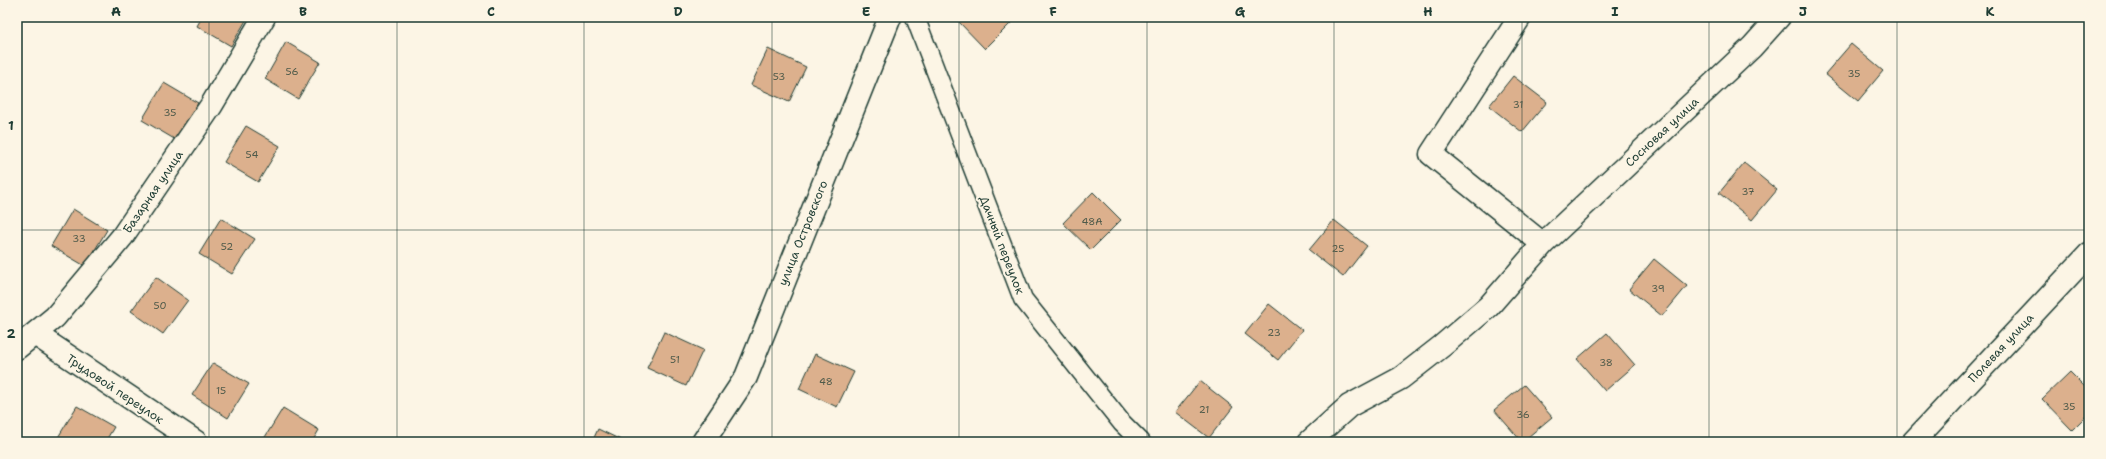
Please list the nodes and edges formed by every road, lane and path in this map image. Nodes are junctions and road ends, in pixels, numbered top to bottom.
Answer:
1 (264, 17) edge
2 (890, 17) edge
3 (915, 17) edge
4 (1520, 17) edge
5 (1779, 17) edge
6 (1543, 244) junction
7 (2089, 254) edge
8 (35, 334) junction
9 (17, 348) edge
10 (196, 442) edge
11 (703, 442) edge
12 (1141, 442) edge
13 (1309, 442) edge
14 (1912, 442) edge

1 - 8 street, Базарная улица
2 - 11 street, улица Островского
3 - 12 lane, Дачный переулок
4 - 6 street
5 - 6 street, Сосновая улица
6 - 13 street, Сосновая улица
7 - 14 street, Полевая улица
8 - 9 street, Базарная улица
8 - 10 street, Трудовой переулок

